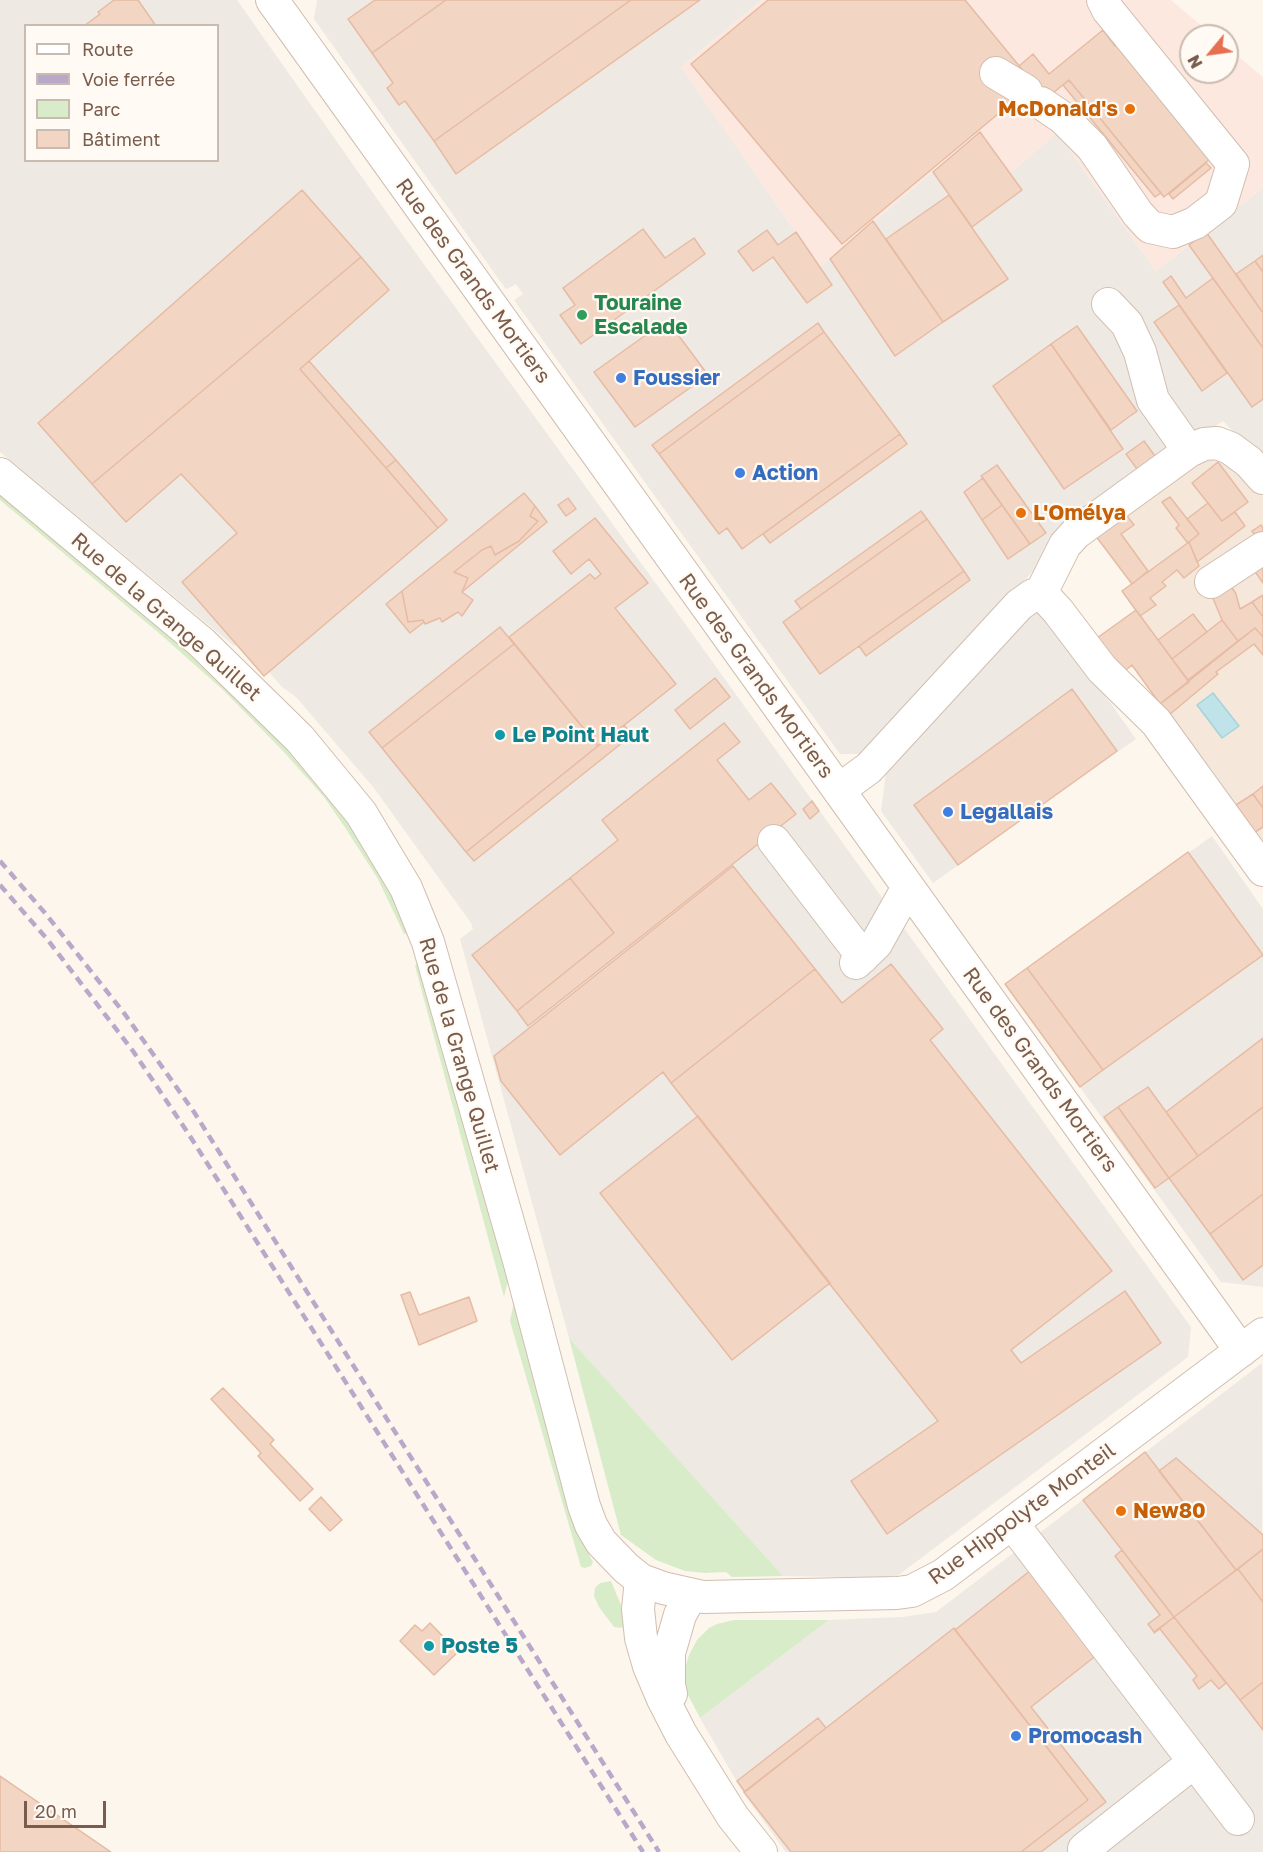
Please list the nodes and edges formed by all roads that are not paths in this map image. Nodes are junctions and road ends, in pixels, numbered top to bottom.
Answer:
1 (272, 0) edge
2 (1103, 0) edge
3 (996, 73) dead end
4 (1108, 304) dead end
5 (1189, 451) junction
6 (0, 474) edge
7 (1263, 478) edge
8 (1263, 548) edge
9 (1211, 582) dead end
10 (1040, 595) junction
11 (839, 790) junction
12 (774, 841) dead end
13 (1263, 870) edge
14 (908, 887) junction
15 (1252, 1342) edge
16 (1012, 1523) junction
17 (641, 1580) junction
18 (691, 1595) junction
19 (698, 1762) junction
20 (1194, 1762) junction
21 (1238, 1819) dead end
22 (1083, 1851) edge
23 (761, 1852) edge

1 - 11 street, Rue des Grands Mortiers
2 - 3 street
4 - 5 street
5 - 7 street
5 - 10 street
6 - 17 street, Rue de la Grange Quillet
8 - 9 street
10 - 11 street
10 - 13 street
11 - 14 street, Rue des Grands Mortiers
12 - 14 street
14 - 15 street, Rue des Grands Mortiers
15 - 16 street, Rue Hippolyte Monteil
16 - 18 street, Rue Hippolyte Monteil
16 - 20 street
17 - 18 street, Rue Hippolyte Monteil
17 - 19 street
18 - 19 street
19 - 23 street
20 - 21 street
20 - 22 street

